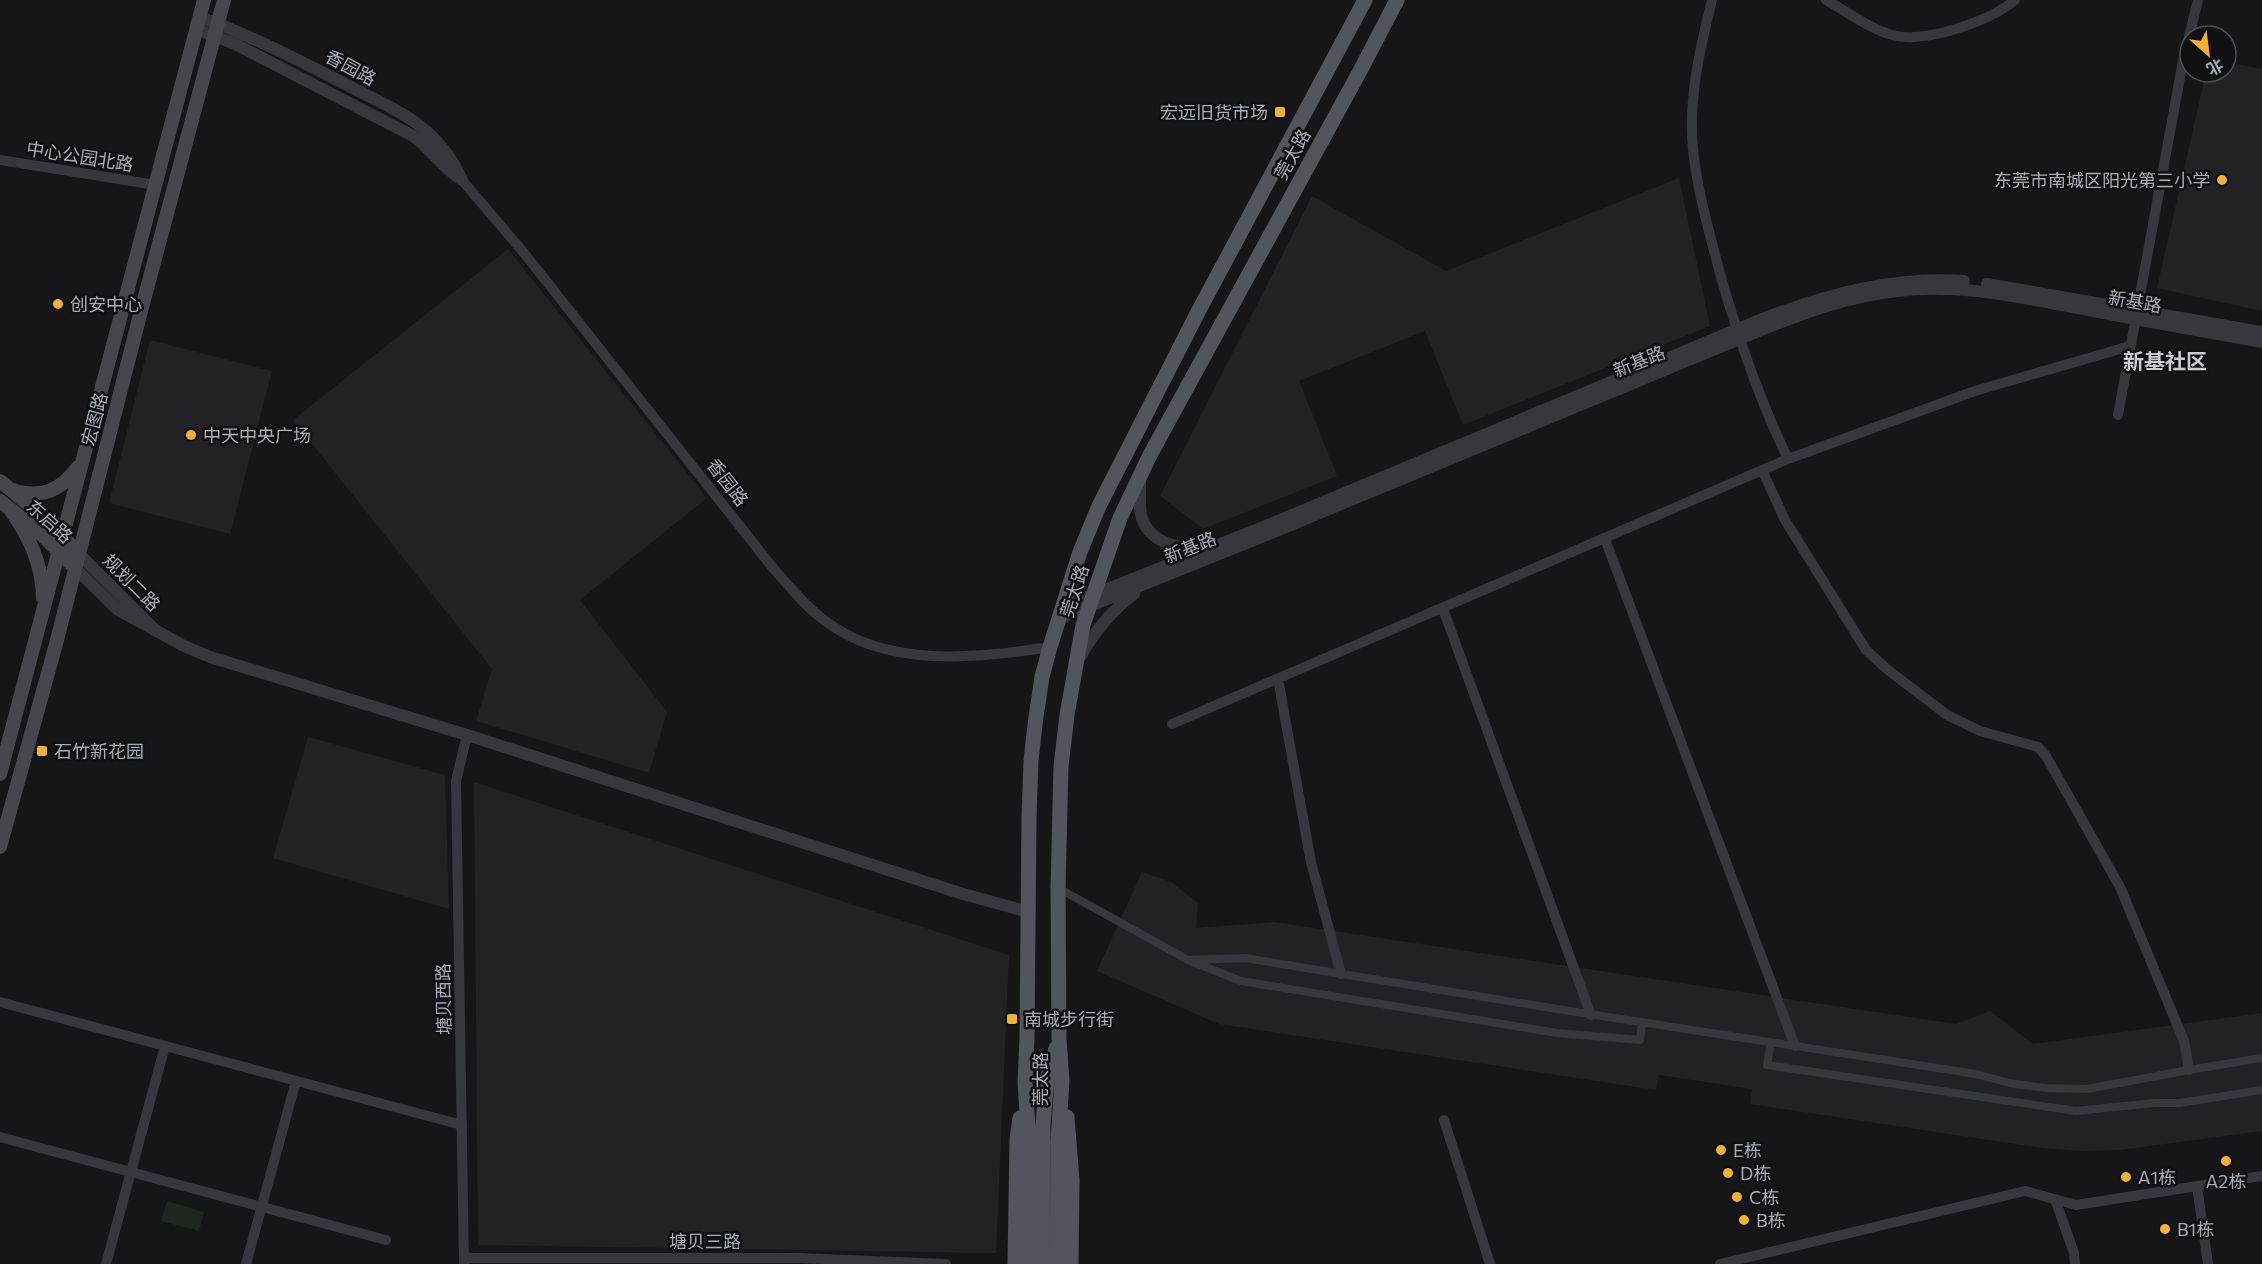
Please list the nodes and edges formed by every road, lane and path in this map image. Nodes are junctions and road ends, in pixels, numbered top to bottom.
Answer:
1 (204, 0) edge
2 (224, 0) edge
3 (1365, 0) edge
4 (1397, 0) edge
5 (1712, 0) edge
6 (1826, 0) edge
7 (2015, 0) edge
8 (2198, 0) edge
9 (198, 23) junction
10 (216, 30) junction
11 (0, 160) edge
12 (462, 180) joint
13 (156, 185) junction
14 (2135, 314) junction
15 (2262, 332) edge
16 (1738, 334) junction
17 (2262, 342) edge
18 (2130, 346) junction
19 (2118, 415) dead end
20 (1788, 459) junction
21 (82, 461) junction
22 (1762, 470) junction
23 (1140, 476) junction
24 (5, 486) edge
25 (5, 505) edge
26 (63, 537) junction
27 (1605, 539) junction
28 (1208, 549) junction
29 (59, 552) junction
30 (80, 554) junction
31 (75, 568) junction
32 (1150, 582) junction
33 (1091, 601) junction
34 (1443, 609) junction
35 (44, 611) junction
36 (1060, 613) junction
37 (155, 630) junction
38 (1050, 647) junction
39 (1076, 664) junction
40 (1278, 679) junction
41 (1172, 724) dead end
42 (467, 735) junction
43 (0, 774) edge
44 (0, 847) edge
45 (1058, 888) junction
46 (1029, 912) junction
47 (1188, 960) junction
48 (1341, 974) junction
49 (0, 1002) edge
50 (1591, 1015) junction
51 (1642, 1023) junction
52 (1027, 1038) junction
53 (1059, 1039) junction
54 (1771, 1042) junction
55 (165, 1046) junction
56 (1795, 1046) junction
57 (2262, 1058) edge
58 (2189, 1070) junction
59 (296, 1081) junction
60 (1062, 1081) junction
61 (1025, 1082) junction
62 (2262, 1090) edge
63 (1444, 1120) dead end
64 (1043, 1123) junction
65 (462, 1125) junction
66 (0, 1137) edge
67 (131, 1172) junction
68 (2262, 1176) edge
69 (2197, 1186) junction
70 (2055, 1199) junction
71 (261, 1207) junction
72 (386, 1240) dead end
73 (464, 1261) edge
74 (799, 1261) edge
75 (106, 1264) edge
76 (246, 1264) edge
77 (946, 1264) edge
78 (1015, 1264) edge
79 (1028, 1264) edge
80 (1042, 1264) edge
81 (1057, 1264) edge
82 (1071, 1264) edge
83 (1490, 1264) edge
84 (1720, 1264) edge
85 (2075, 1264) edge
86 (2208, 1264) edge

1 - 9 main road, 宏图路
2 - 10 main road, 宏图路
3 - 36 main road, 莞太路
4 - 23 main road, 莞太路
5 - 16 street
6 - 7 street
8 - 14 street
9 - 10 street, 香园路
9 - 13 main road, 宏图路
10 - 12 street, 香园路
10 - 30 main road, 宏图路
11 - 13 street, 中心公园北路
12 - 38 street, 香园路
13 - 21 main road, 宏图路
14 - 15 street, 新基路
14 - 16 street, 新基路
14 - 17 street, 新基路
14 - 18 street
16 - 20 street
16 - 28 street, 新基路
16 - 32 street, 新基路
18 - 19 street
18 - 20 street
20 - 22 street
21 - 24 main road
21 - 26 main road, 宏图路
22 - 27 street
22 - 58 street
23 - 28 street
23 - 33 main road, 莞太路
24 - 26 main road, 规划二路
25 - 29 main road, 东启路
25 - 35 main road
26 - 29 main road, 宏图路
26 - 30 main road, 规划二路
27 - 34 street
27 - 56 street
28 - 33 street, 新基路
29 - 31 main road, 东启路
29 - 35 main road, 宏图路
30 - 31 main road, 宏图路
30 - 37 street, 规划二路
31 - 37 street, 规划二路
31 - 44 main road, 宏图路
32 - 33 street, 新基路
32 - 39 street
33 - 36 street, 新基路
33 - 39 main road, 莞太路
34 - 40 street
34 - 50 street
35 - 43 main road, 宏图路
36 - 38 main road, 莞太路
37 - 42 street
38 - 46 main road, 莞太路
39 - 45 main road, 莞太路
40 - 41 street
40 - 48 street
42 - 46 street
42 - 65 street, 塘贝西路
45 - 47 street
45 - 53 main road, 莞太路
46 - 52 main road, 莞太路
47 - 48 street
47 - 51 street
48 - 50 street
49 - 55 street
50 - 51 street
51 - 54 street
52 - 61 main road, 莞太路
52 - 64 main road
53 - 60 main road, 莞太路
53 - 64 main road
54 - 56 street
54 - 62 street
55 - 59 street
55 - 67 street
56 - 58 street
57 - 58 street
59 - 65 street
59 - 71 street
60 - 81 main road, 莞太路
60 - 82 main road
61 - 78 main road
61 - 79 main road, 莞太路
63 - 83 street
64 - 80 main road
65 - 73 street, 塘贝西路
66 - 67 street
67 - 71 street
67 - 75 street
68 - 69 street
69 - 70 street
69 - 86 street
70 - 84 street
70 - 85 street
71 - 72 street
71 - 76 street
73 - 74 street, 塘贝三路
74 - 77 street, 塘贝三路

